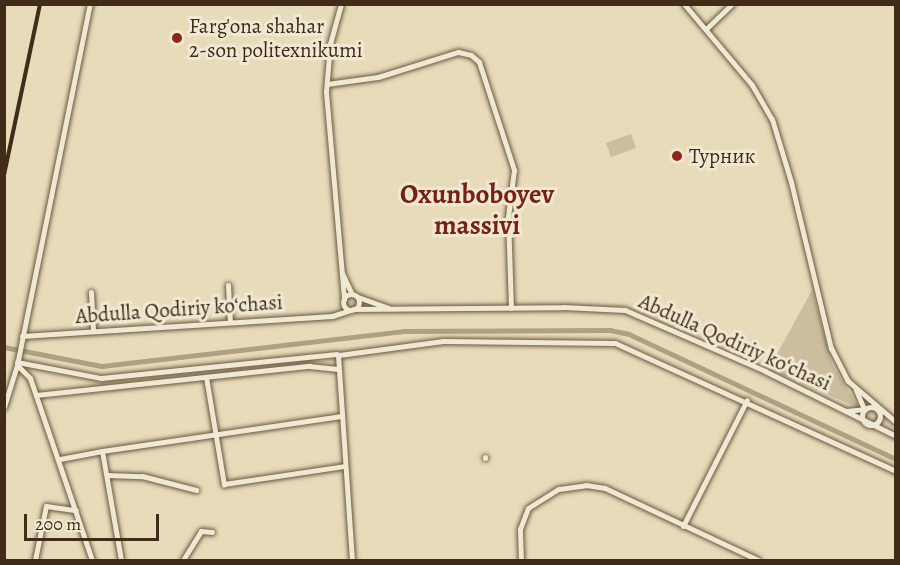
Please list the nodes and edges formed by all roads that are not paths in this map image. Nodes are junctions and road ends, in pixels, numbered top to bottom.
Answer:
1 (90, 4) edge
2 (341, 4) edge
3 (684, 4) edge
4 (732, 4) edge
5 (706, 29) junction
6 (327, 84) junction
7 (340, 268) junction
8 (228, 285) dead end
9 (91, 292) dead end
10 (352, 294) junction
11 (358, 297) junction
12 (344, 301) junction
13 (511, 308) junction
14 (352, 310) junction
15 (392, 310) junction
16 (337, 315) junction
17 (230, 322) junction
18 (93, 331) junction
19 (22, 336) junction
20 (337, 353) junction
21 (17, 361) junction
22 (338, 369) junction
23 (206, 377) junction
24 (856, 390) junction
25 (36, 395) junction
26 (747, 400) junction
27 (4, 407) edge
28 (878, 408) junction
29 (864, 409) junction
30 (846, 411) junction
31 (341, 416) junction
32 (896, 422) edge
33 (868, 425) junction
34 (215, 434) junction
35 (896, 436) edge
36 (102, 451) junction
37 (60, 459) junction
38 (344, 466) junction
39 (896, 471) edge
40 (107, 475) junction
41 (196, 490) dead end
42 (76, 510) junction
43 (683, 525) junction
44 (212, 532) dead end
45 (35, 561) edge
46 (92, 561) edge
47 (122, 561) edge
48 (183, 561) edge
49 (352, 561) edge
50 (521, 561) edge
51 (758, 561) edge

1 - 19 street
2 - 6 street
3 - 5 street, Abdulla Qodiriy koʻchasi
4 - 5 street
5 - 24 street, Abdulla Qodiriy koʻchasi
6 - 7 street
6 - 13 street
7 - 10 street
7 - 12 street
8 - 17 street
9 - 18 street
10 - 11 street, Abdulla Qodiriy koʻchasi
10 - 12 street
11 - 14 street
11 - 15 street, Abdulla Qodiriy koʻchasi
12 - 14 street
12 - 16 street
13 - 15 street, Abdulla Qodiriy koʻchasi
13 - 30 street, Abdulla Qodiriy koʻchasi
14 - 15 street, Abdulla Qodiriy koʻchasi
14 - 16 street, Abdulla Qodiriy koʻchasi
16 - 17 street, Abdulla Qodiriy koʻchasi
17 - 18 street, Abdulla Qodiriy koʻchasi
18 - 19 street, Abdulla Qodiriy koʻchasi
19 - 21 street
20 - 21 street
20 - 22 street
20 - 26 street
21 - 25 street
21 - 27 street
22 - 23 street
22 - 31 street
23 - 25 street
23 - 34 street
24 - 28 street, Abdulla Qodiriy koʻchasi
24 - 29 street, Abdulla Qodiriy koʻchasi
25 - 37 street
26 - 39 street
26 - 43 street
28 - 29 street
28 - 32 street, Abdulla Qodiriy koʻchasi
28 - 33 street
29 - 30 street, Abdulla Qodiriy koʻchasi
29 - 33 street
30 - 33 street, Abdulla Qodiriy koʻchasi
31 - 34 street
31 - 38 street
33 - 35 street, Abdulla Qodiriy koʻchasi
34 - 36 street
34 - 38 street
36 - 37 street
36 - 40 street
37 - 42 street
38 - 49 street
40 - 41 street
40 - 47 street
42 - 45 street
42 - 46 street
43 - 50 street
43 - 51 street
44 - 48 street

